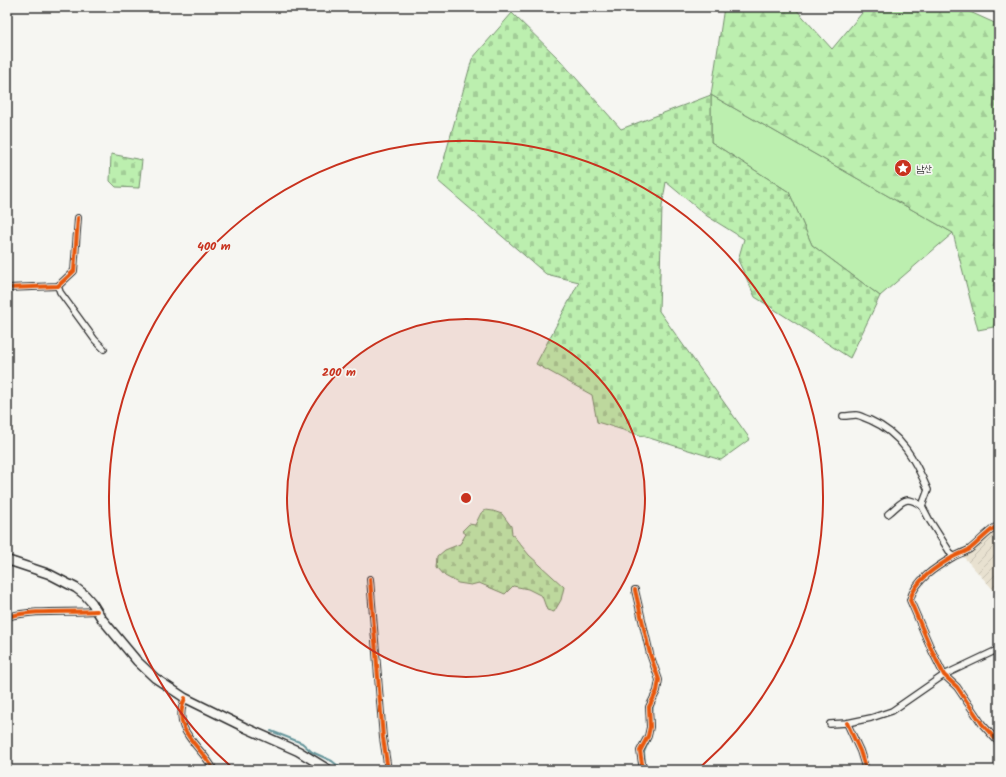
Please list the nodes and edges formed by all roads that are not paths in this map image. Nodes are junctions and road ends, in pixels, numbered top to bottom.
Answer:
1 (78, 218) dead end
2 (58, 286) junction
3 (7, 288) edge
4 (104, 349) dead end
5 (844, 416) dead end
6 (922, 506) junction
7 (888, 514) dead end
8 (999, 525) edge
9 (953, 557) junction
10 (7, 560) edge
11 (370, 579) dead end
12 (635, 590) dead end
13 (97, 611) junction
14 (7, 617) edge
15 (999, 648) edge
16 (944, 675) junction
17 (185, 698) junction
18 (847, 723) junction
19 (830, 724) dead end
20 (999, 743) edge
21 (214, 770) edge
22 (328, 770) edge
23 (388, 770) edge
24 (642, 770) edge
25 (866, 770) edge

1 - 2 street
2 - 3 street
2 - 4 street
5 - 6 street
6 - 7 street
6 - 9 street
8 - 9 street
9 - 16 street
10 - 13 main road
11 - 23 street
12 - 24 street
13 - 14 street
13 - 17 main road
15 - 16 street
16 - 18 street
16 - 20 street
17 - 21 street
17 - 22 main road
18 - 19 street
18 - 25 street

